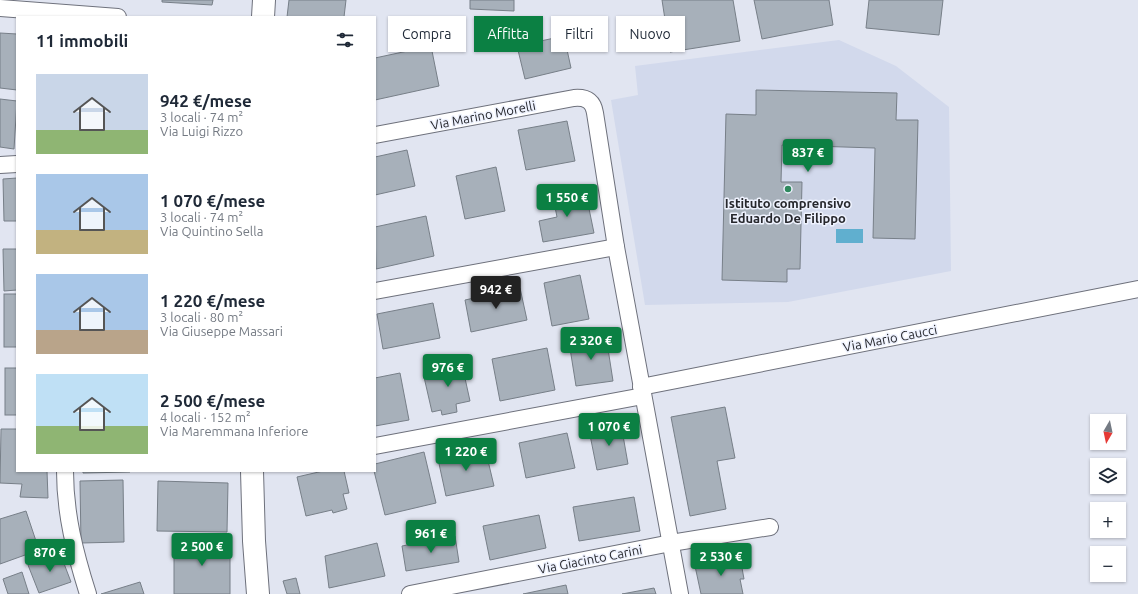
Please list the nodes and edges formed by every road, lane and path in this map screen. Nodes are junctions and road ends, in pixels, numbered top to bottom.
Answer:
1 (264, 0) edge
2 (0, 8) edge
3 (105, 16) edge
4 (263, 16) edge
5 (376, 135) edge
6 (0, 164) edge
7 (16, 164) edge
8 (616, 247) junction
9 (1138, 289) edge
10 (376, 291) edge
11 (642, 392) junction
12 (376, 446) edge
13 (65, 472) edge
14 (252, 472) edge
15 (770, 527) dead end
16 (671, 543) junction
17 (88, 594) edge
18 (258, 594) edge
19 (410, 594) edge
20 (680, 594) edge

1 - 4 main road
2 - 3 street
5 - 8 street, Via Marino Morelli
6 - 7 street
8 - 10 street
8 - 11 street
9 - 11 street, Via Mario Caucci
11 - 12 street, Via Mario Caucci
11 - 16 street
13 - 17 street
14 - 18 main road
15 - 16 street, Via Giacinto Carini
16 - 19 street, Via Giacinto Carini
16 - 20 street

